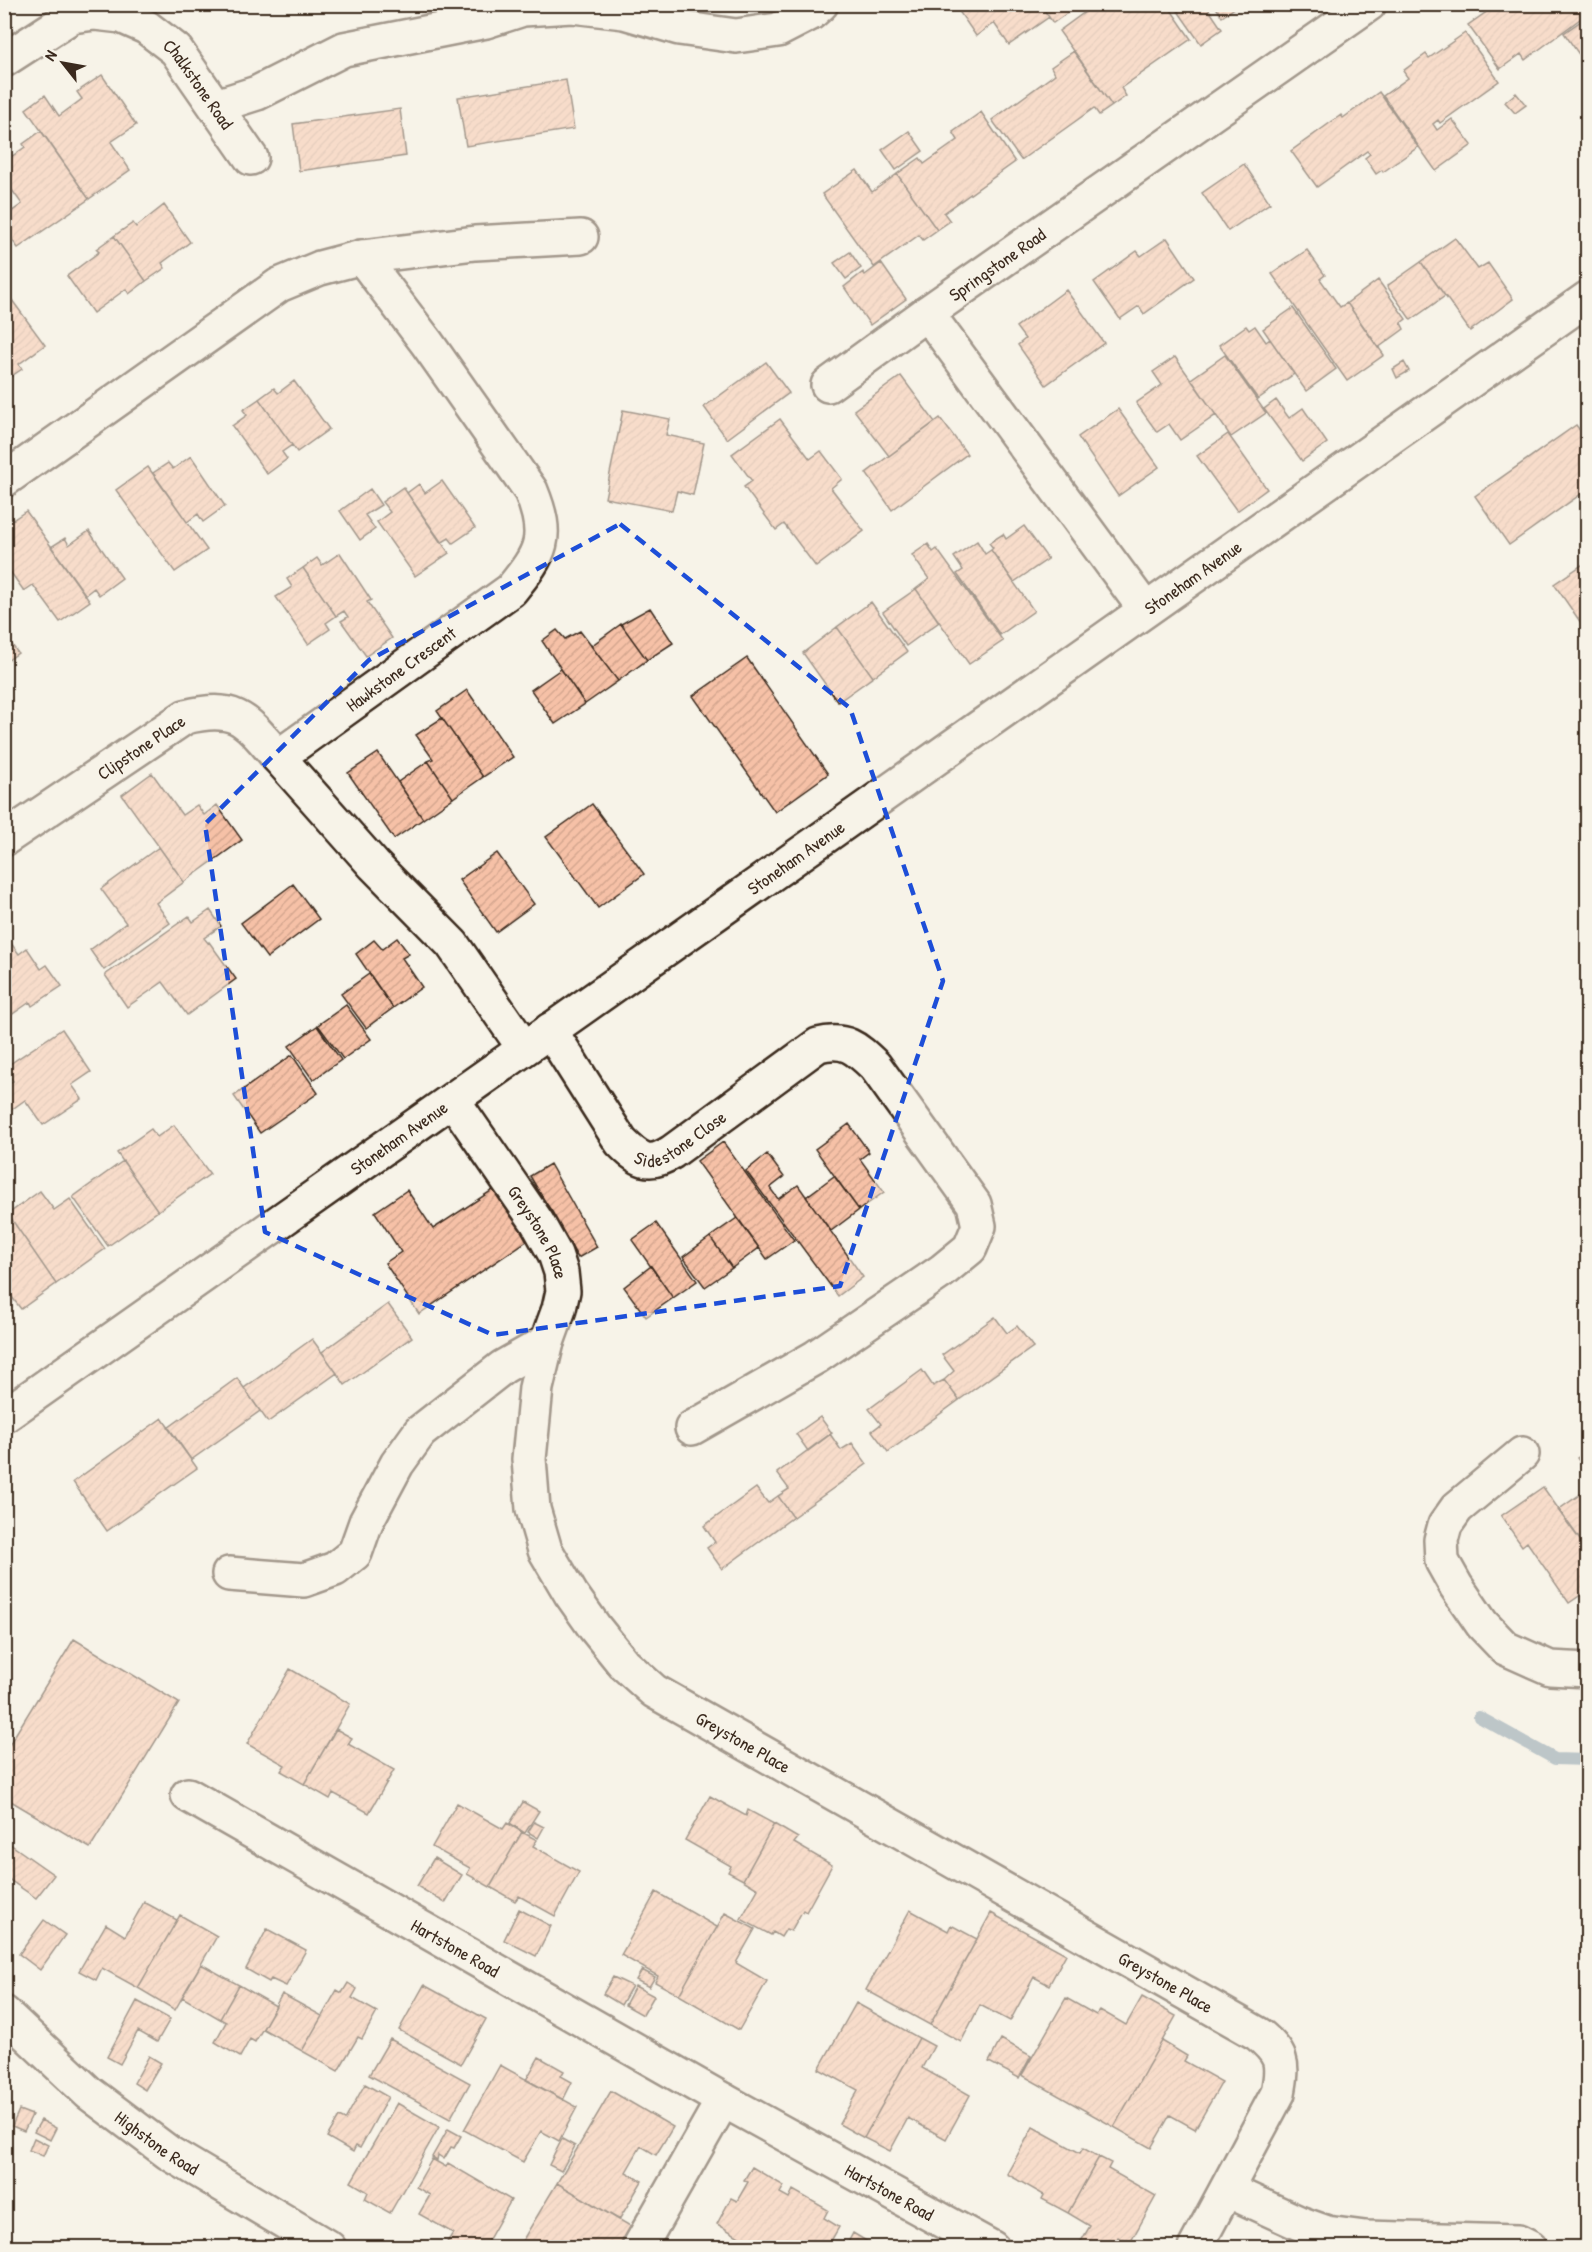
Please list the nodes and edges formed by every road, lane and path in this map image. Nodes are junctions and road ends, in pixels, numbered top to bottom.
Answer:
1 (821, 4) edge
2 (1369, 4) edge
3 (4, 60) edge
4 (216, 106) junction
5 (251, 158) dead end
6 (581, 237) dead end
7 (362, 257) junction
8 (1587, 298) edge
9 (927, 313) junction
10 (828, 385) dead end
11 (4, 480) edge
12 (1145, 609) junction
13 (278, 757) junction
14 (4, 839) edge
15 (537, 1039) junction
16 (453, 1100) junction
17 (547, 1342) junction
18 (4, 1416) edge
19 (692, 1428) dead end
20 (1522, 1454) dead end
21 (229, 1574) dead end
22 (1587, 1670) edge
23 (188, 1795) dead end
24 (4, 2013) edge
25 (723, 2100) junction
26 (1227, 2190) junction
27 (1524, 2245) edge
28 (329, 2247) edge
29 (639, 2247) edge
30 (992, 2247) edge
31 (1195, 2247) edge

1 - 4 street
2 - 9 street, Springstone Road
3 - 4 street, Chalkstone Road
4 - 5 street, Chalkstone Road
6 - 7 street
7 - 11 street
7 - 13 street, Hawkstone Crescent
8 - 12 street, Stoneham Avenue
9 - 10 street, Springstone Road
9 - 12 street
12 - 15 street, Stoneham Avenue
13 - 14 street, Clipstone Place
13 - 15 street
15 - 16 street, Stoneham Avenue
15 - 19 street, Sidestone Close
16 - 17 street, Greystone Place
16 - 18 street, Stoneham Avenue
17 - 21 street
17 - 26 street, Greystone Place
20 - 22 street
23 - 25 street, Hartstone Road
24 - 28 street, Highstone Road
25 - 29 street
25 - 30 street, Hartstone Road
26 - 27 street
26 - 31 street

